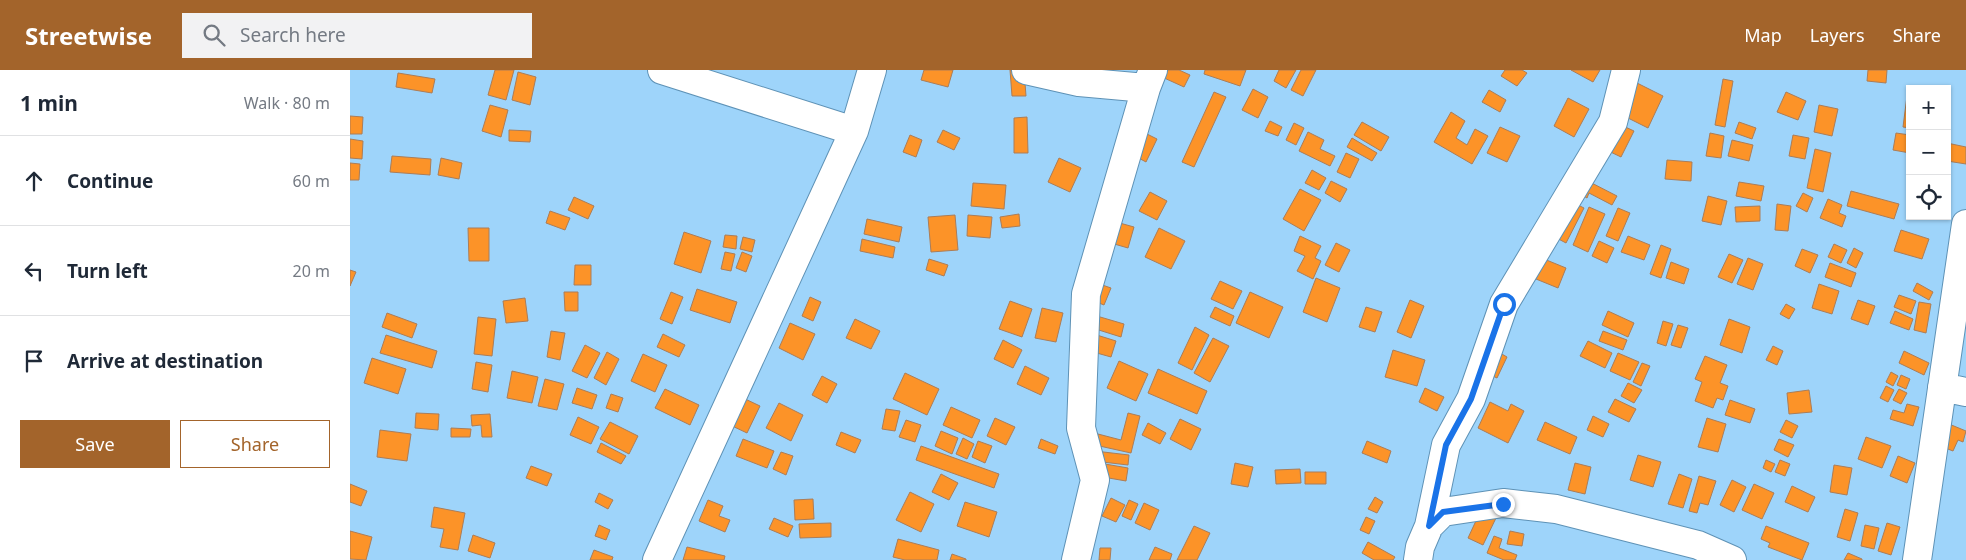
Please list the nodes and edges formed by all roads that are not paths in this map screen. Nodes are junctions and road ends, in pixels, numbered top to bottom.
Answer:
1 (662, 70) edge
2 (872, 70) edge
3 (1026, 70) edge
4 (1626, 70) edge
5 (1150, 79) edge
6 (854, 131) junction
7 (1966, 224) edge
8 (1954, 390) edge
9 (1429, 526) junction
10 (657, 560) edge
11 (1076, 560) edge
12 (1418, 560) edge
13 (1732, 560) edge
14 (1917, 560) edge

1 - 6 street
2 - 6 street
3 - 5 street
4 - 9 street
5 - 11 street
6 - 10 street
7 - 8 street
8 - 14 street
9 - 12 street
9 - 13 street

